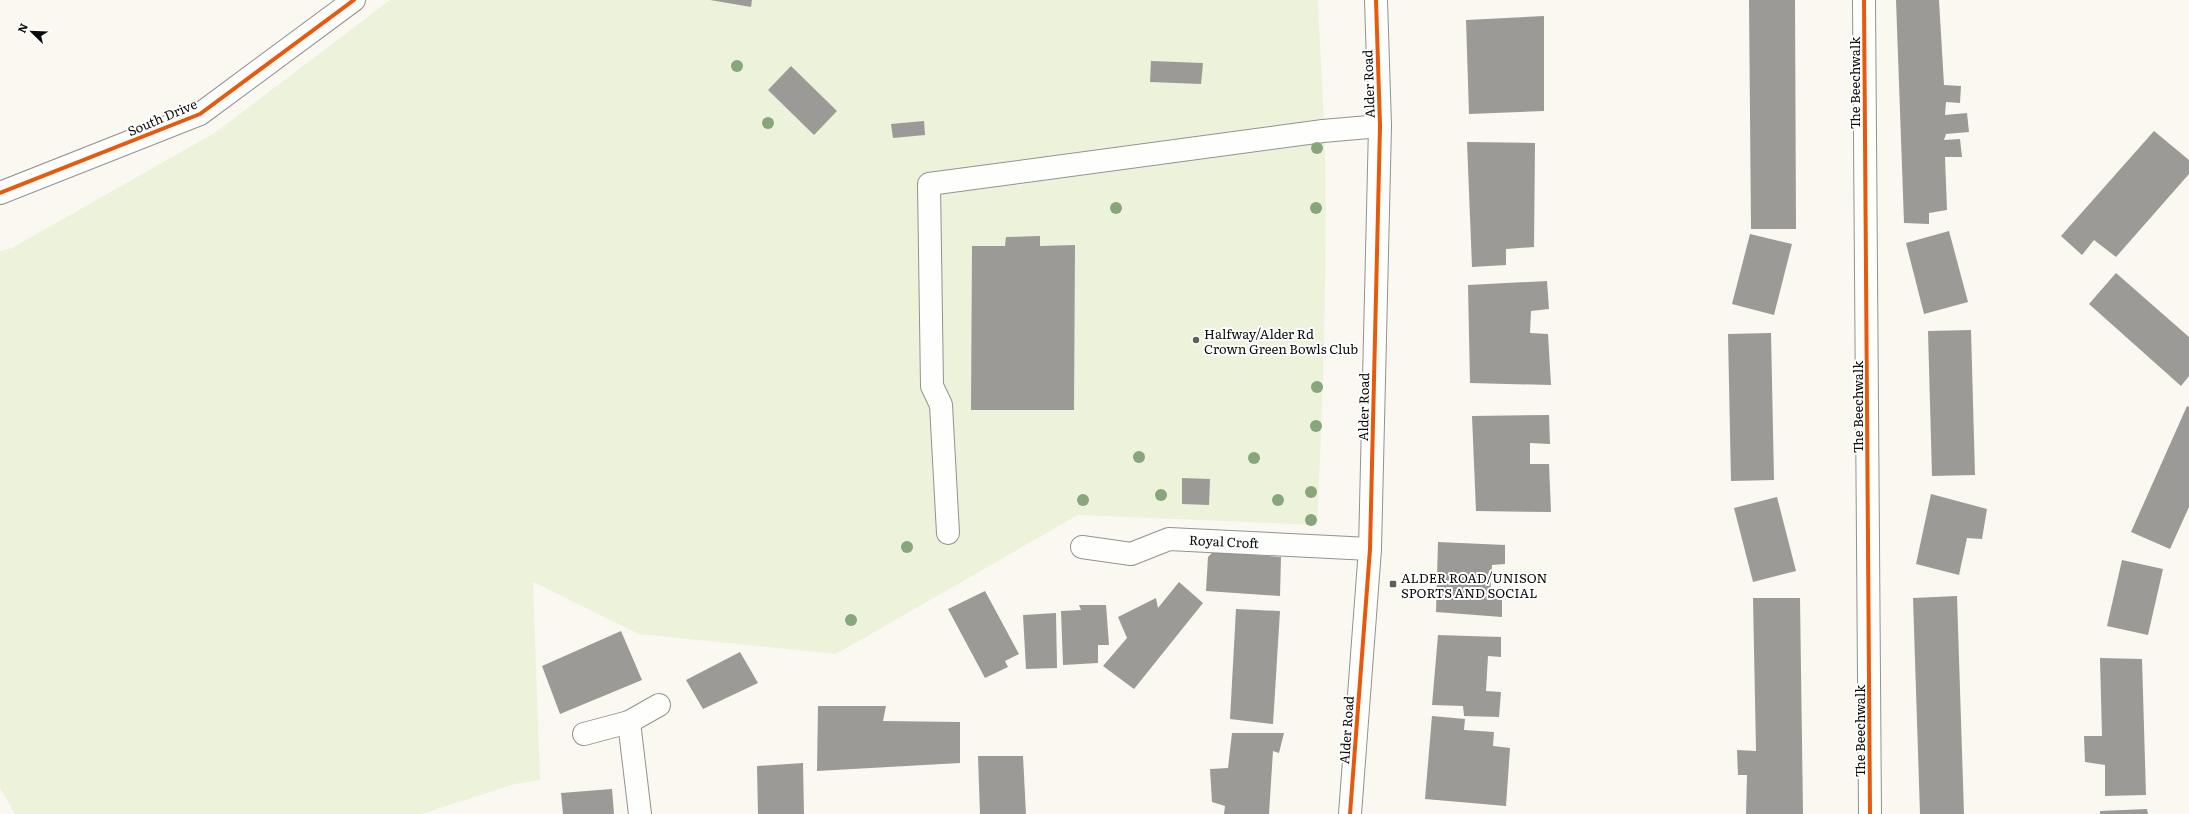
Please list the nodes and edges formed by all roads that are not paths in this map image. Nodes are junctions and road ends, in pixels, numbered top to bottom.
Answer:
1 (354, 0) edge
2 (1376, 0) edge
3 (1864, 0) edge
4 (1380, 126) junction
5 (0, 194) edge
6 (948, 533) dead end
7 (1082, 547) dead end
8 (1370, 549) junction
9 (659, 705) dead end
10 (629, 722) junction
11 (584, 734) dead end
12 (640, 814) edge
13 (1350, 814) edge
14 (1870, 814) edge

1 - 5 street, South Drive
2 - 4 street, Alder Road
3 - 14 street, The Beechwalk
4 - 6 street
4 - 8 street, Alder Road
7 - 8 street, Royal Croft
8 - 13 street, Alder Road
9 - 10 street
10 - 11 street
10 - 12 street

